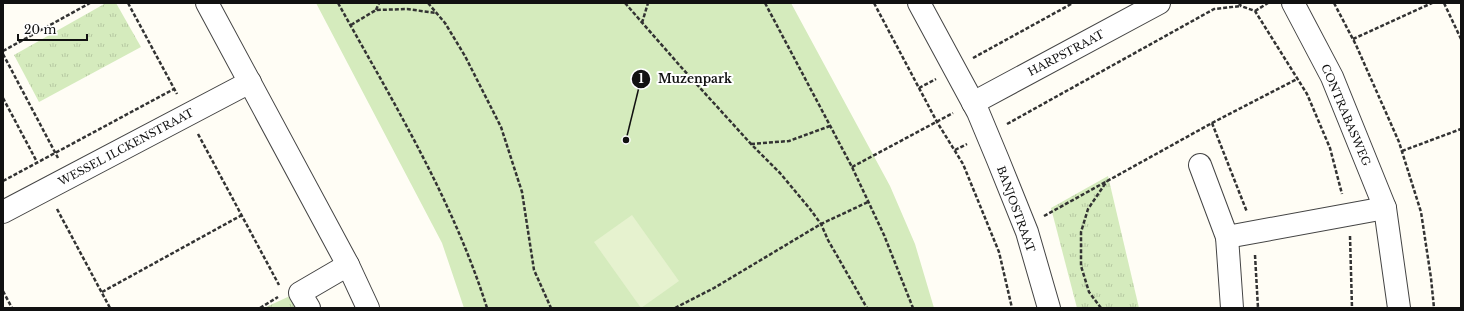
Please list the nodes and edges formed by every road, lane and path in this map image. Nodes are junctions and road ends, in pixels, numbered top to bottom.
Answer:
1 (90, 3) edge
2 (128, 3) edge
3 (207, 3) edge
4 (338, 3) edge
5 (379, 3) edge
6 (428, 3) edge
7 (625, 3) edge
8 (648, 3) edge
9 (765, 3) edge
10 (874, 3) edge
11 (919, 3) edge
12 (1073, 3) edge
13 (1159, 3) edge
14 (1268, 3) edge
15 (1293, 3) edge
16 (1334, 3) edge
17 (1432, 3) edge
18 (1444, 3) edge
19 (1240, 4) edge
20 (376, 10) junction
21 (1256, 10) junction
22 (437, 13) junction
23 (642, 23) junction
24 (351, 25) junction
25 (1353, 39) junction
26 (1461, 39) edge
27 (3, 51) edge
28 (3, 54) edge
29 (954, 68) junction
30 (1297, 79) junction
31 (250, 82) junction
32 (920, 88) junction
33 (174, 89) junction
34 (3, 98) edge
35 (975, 108) junction
36 (188, 114) junction
37 (938, 122) junction
38 (1212, 123) junction
39 (830, 126) junction
40 (1461, 130) edge
41 (988, 134) junction
42 (751, 144) junction
43 (955, 150) junction
44 (1402, 151) junction
45 (55, 152) junction
46 (37, 162) junction
47 (1200, 165) dead end
48 (852, 167) junction
49 (69, 178) junction
50 (3, 181) edge
51 (1108, 181) junction
52 (46, 190) junction
53 (868, 202) junction
54 (1385, 208) junction
55 (3, 212) edge
56 (242, 214) junction
57 (1348, 214) junction
58 (822, 224) junction
59 (1024, 227) junction
60 (1254, 232) junction
61 (1227, 237) junction
62 (348, 264) junction
63 (281, 288) dead end
64 (3, 291) edge
65 (102, 292) junction
66 (12, 308) edge
67 (110, 308) edge
68 (309, 308) edge
69 (368, 308) edge
70 (487, 308) edge
71 (551, 308) edge
72 (675, 308) edge
73 (868, 308) edge
74 (913, 308) edge
75 (1012, 308) edge
76 (1049, 308) edge
77 (1101, 308) edge
78 (1232, 308) edge
79 (1258, 308) edge
80 (1352, 308) edge
81 (1400, 308) edge
82 (1434, 308) edge

1 - 27 path
2 - 33 path
3 - 31 street
4 - 24 path
5 - 20 path
6 - 22 path
7 - 23 path
8 - 23 path
9 - 39 path
10 - 32 path
11 - 29 street, BANJOSTRAAT
12 - 29 path
13 - 35 street, HARPSTRAAT
14 - 21 path
15 - 54 street, CONTRABASWEG
16 - 25 path
17 - 25 path
18 - 26 path
19 - 21 path
19 - 41 path
20 - 22 path
20 - 24 path
21 - 30 path
22 - 71 path
23 - 42 path
24 - 70 path
25 - 44 path
28 - 45 path
29 - 32 path
29 - 35 street, BANJOSTRAAT
30 - 38 path
30 - 57 path
31 - 36 street, WESSEL ILCKENSTRAAT
31 - 62 street
32 - 37 path
33 - 36 path
33 - 45 path
34 - 46 path
35 - 37 path
35 - 41 street, BANJOSTRAAT
36 - 49 street, WESSEL ILCKENSTRAAT
36 - 56 path
37 - 43 path
37 - 48 path
38 - 51 path
38 - 60 path
39 - 42 path
39 - 48 path
40 - 44 path
41 - 43 path
41 - 59 street, BANJOSTRAAT
42 - 58 path
43 - 75 path
44 - 82 path
45 - 46 path
45 - 49 path
46 - 50 path
47 - 61 street
48 - 53 path
49 - 52 street, WESSEL ILCKENSTRAAT
51 - 59 path
51 - 77 path
52 - 55 street, WESSEL ILCKENSTRAAT
52 - 65 path
53 - 58 path
53 - 74 path
54 - 57 street
54 - 81 street, CONTRABASWEG
56 - 63 path
56 - 65 path
57 - 60 street
57 - 80 path
58 - 72 path
58 - 73 path
59 - 76 street, BANJOSTRAAT
60 - 61 street
60 - 79 path
61 - 78 street
62 - 68 street
62 - 69 street
64 - 66 path
65 - 67 path

